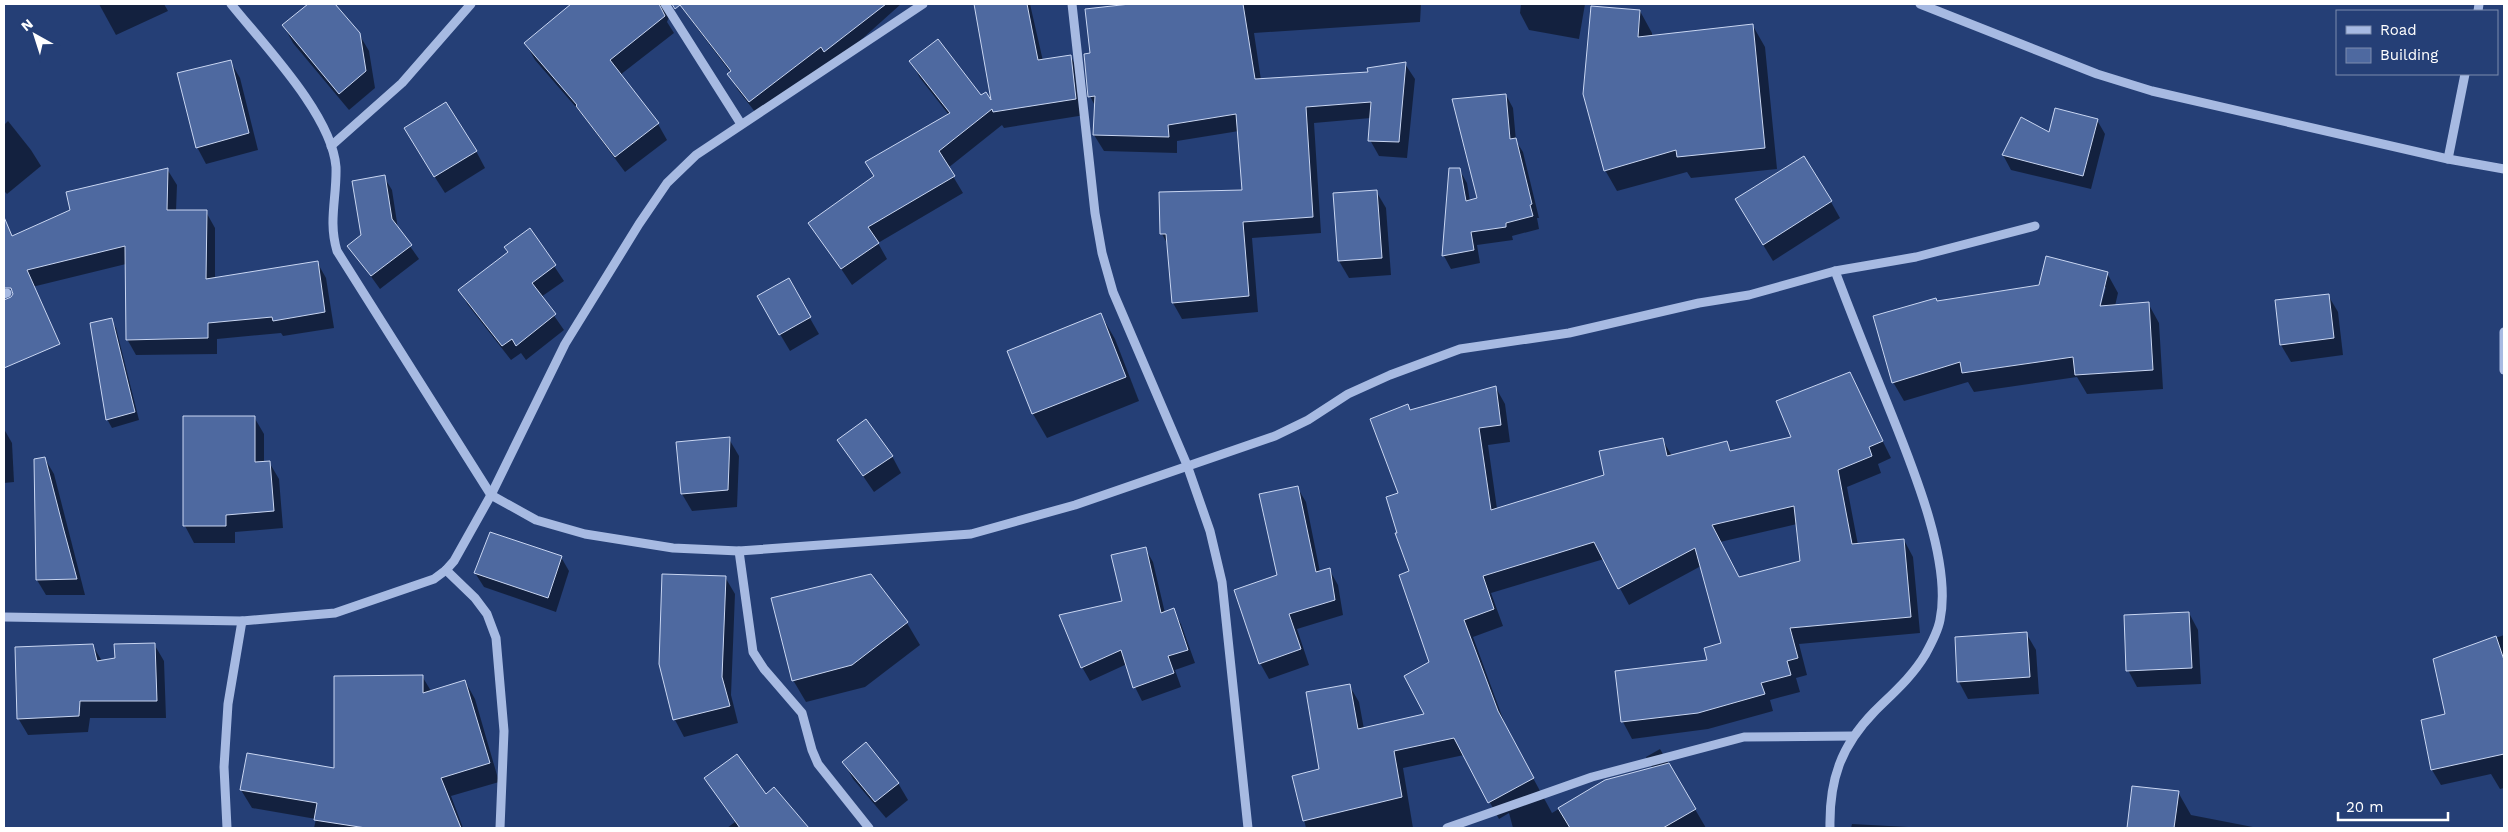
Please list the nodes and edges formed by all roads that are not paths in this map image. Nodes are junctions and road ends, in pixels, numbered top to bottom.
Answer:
1 (231, 4) edge
2 (471, 4) edge
3 (666, 4) edge
4 (923, 4) edge
5 (1072, 4) edge
6 (1920, 4) edge
7 (2465, 75) edge
8 (741, 124) junction
9 (331, 146) junction
10 (2448, 159) junction
11 (2504, 169) edge
12 (2035, 226) dead end
13 (1835, 271) junction
14 (2504, 332) edge
15 (2504, 370) edge
16 (1187, 465) junction
17 (490, 495) junction
18 (739, 550) junction
19 (446, 570) junction
20 (4, 617) edge
21 (242, 621) junction
22 (1853, 736) junction
23 (227, 828) edge
24 (500, 828) edge
25 (869, 828) edge
26 (1248, 828) edge
27 (1447, 828) edge
28 (1830, 828) edge

1 - 9 street
2 - 9 street
3 - 8 street
4 - 8 street
5 - 16 street
6 - 10 street
7 - 10 street
8 - 17 street
9 - 17 street
10 - 11 street
12 - 13 street
13 - 16 street
13 - 22 street
14 - 15 street
16 - 18 street
16 - 26 street
17 - 18 street
17 - 19 street
18 - 25 street
19 - 21 street
19 - 24 street
20 - 21 street
21 - 23 street
22 - 27 street
22 - 28 street

